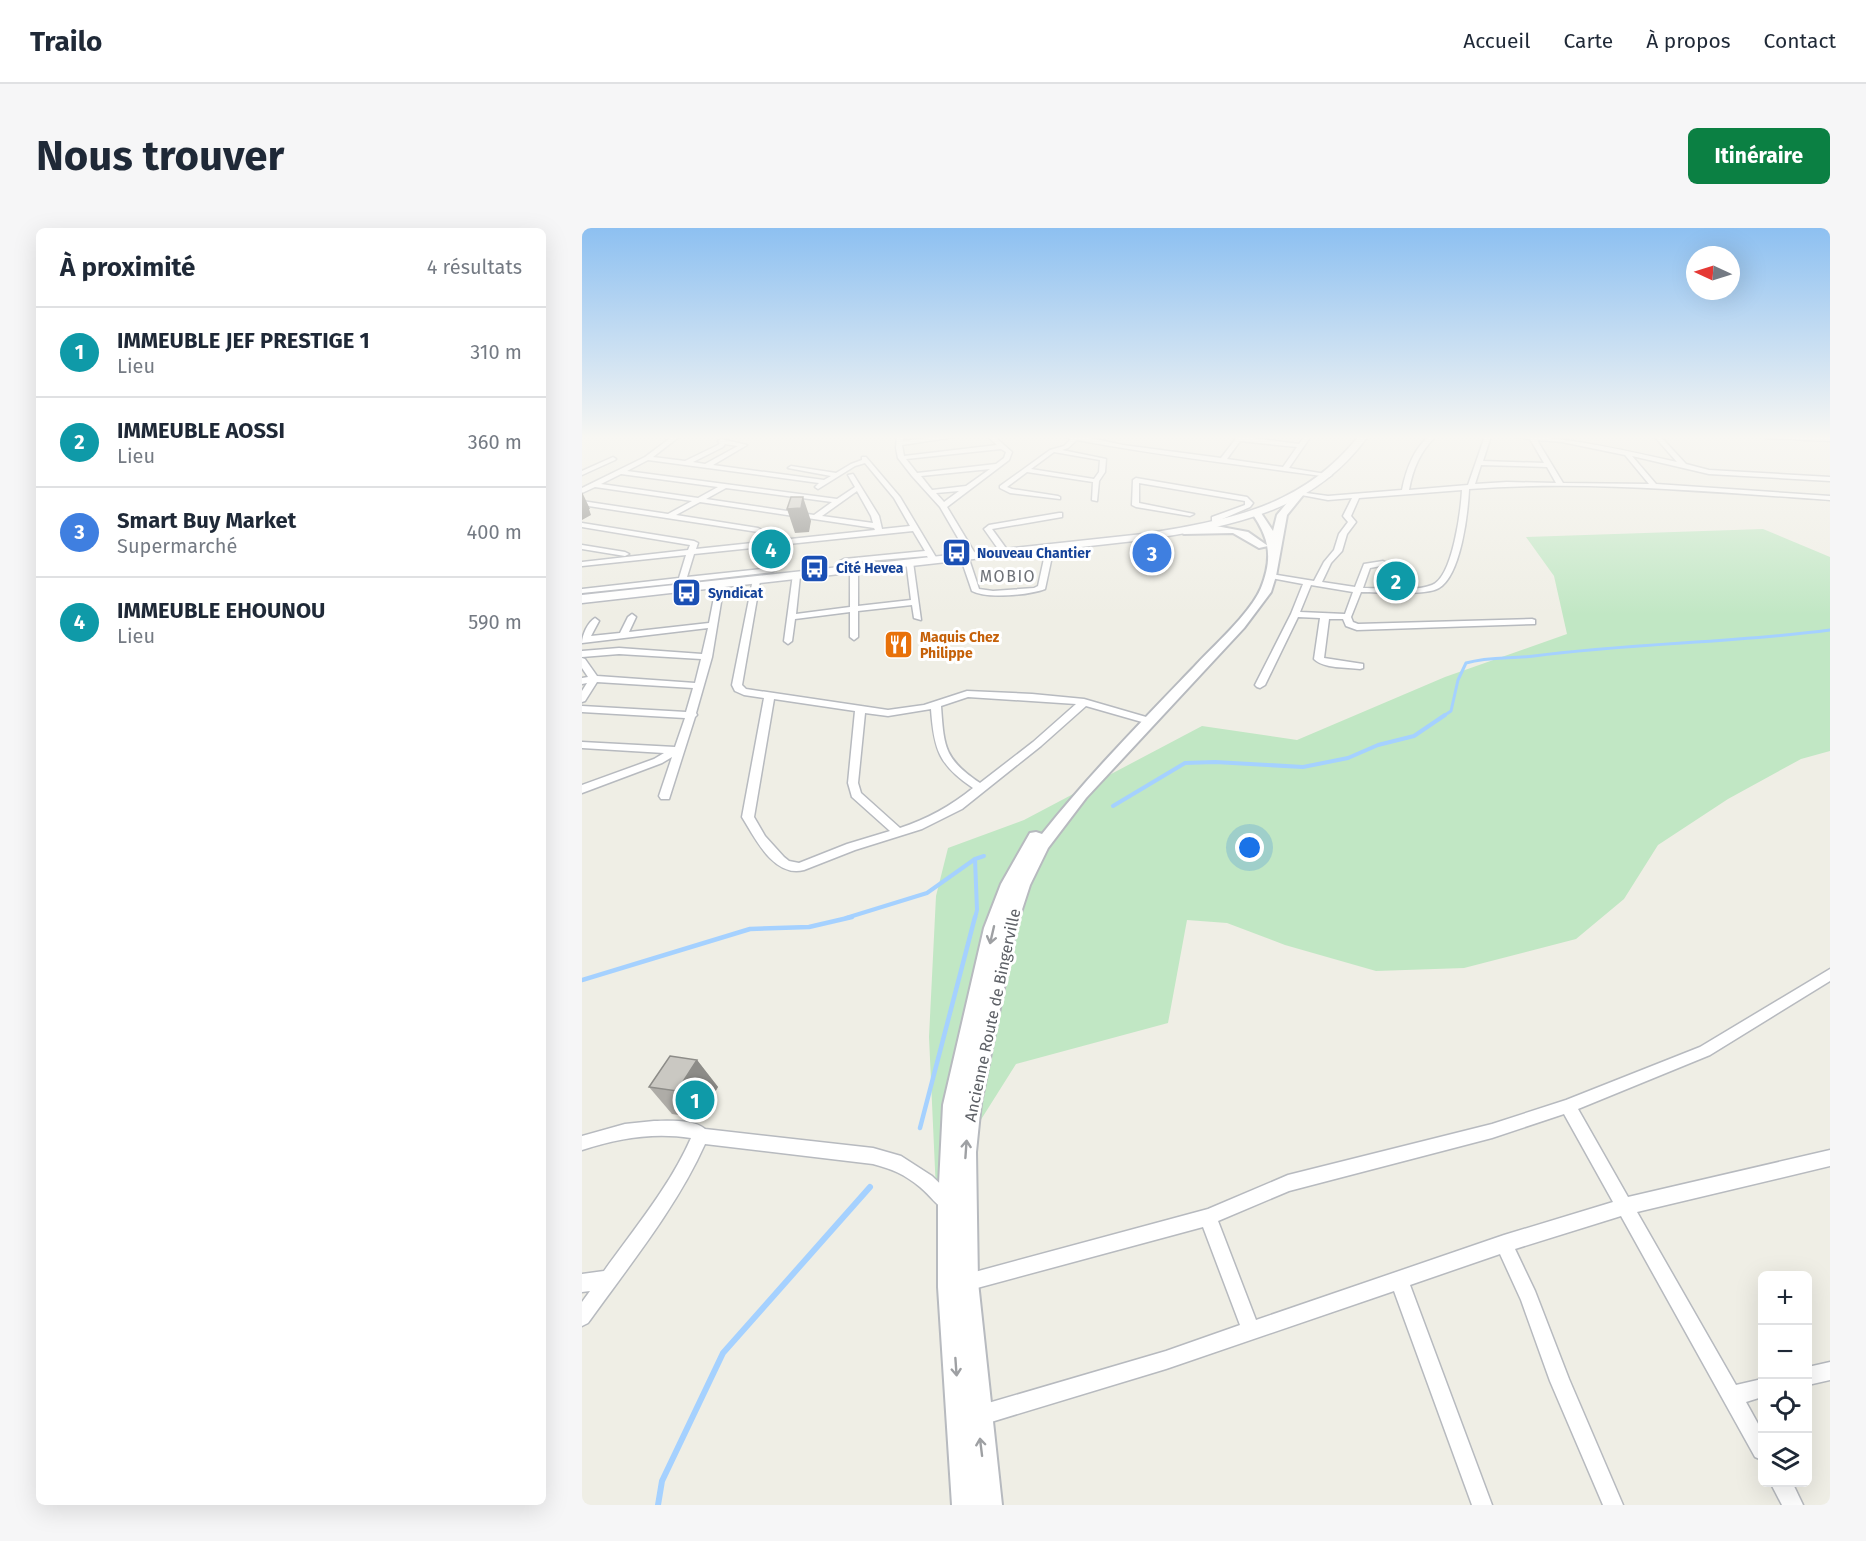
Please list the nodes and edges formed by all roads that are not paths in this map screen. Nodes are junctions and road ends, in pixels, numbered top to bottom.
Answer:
1 (667, 496) edge
2 (705, 496) edge
3 (793, 496) edge
4 (847, 496) edge
5 (864, 496) edge
6 (896, 496) edge
7 (933, 496) edge
8 (957, 496) edge
9 (1043, 496) edge
10 (1095, 496) edge
11 (1136, 496) edge
12 (1237, 496) edge
13 (1295, 496) edge
14 (1298, 496) edge
15 (1306, 496) edge
16 (1356, 496) junction
17 (1361, 496) edge
18 (1467, 496) edge
19 (1795, 496) edge
20 (803, 497) junction
21 (1058, 498) dead end
22 (1830, 498) edge
23 (697, 500) junction
24 (1095, 500) dead end
25 (839, 501) junction
26 (795, 502) edge
27 (582, 503) edge
28 (943, 506) junction
29 (787, 507) edge
30 (779, 512) junction
31 (1190, 514) dead end
32 (1252, 514) junction
33 (1059, 515) dead end
34 (670, 516) junction
35 (813, 518) junction
36 (1220, 523) junction
37 (582, 525) edge
38 (916, 528) junction
39 (878, 529) junction
40 (758, 530) junction
41 (1184, 531) junction
42 (753, 546) junction
43 (1269, 546) junction
44 (582, 547) edge
45 (1050, 547) junction
46 (1004, 551) junction
47 (692, 552) junction
48 (968, 555) junction
49 (638, 556) junction
50 (931, 556) junction
51 (909, 562) junction
52 (1383, 563) dead end
53 (582, 564) edge
54 (849, 565) junction
55 (772, 570) dead end
56 (796, 576) junction
57 (1271, 576) junction
58 (756, 580) junction
59 (1312, 582) junction
60 (681, 584) junction
61 (720, 584) junction
62 (1358, 590) junction
63 (582, 591) edge
64 (582, 599) edge
65 (915, 602) junction
66 (854, 610) junction
67 (1295, 614) junction
68 (1325, 616) junction
69 (632, 617) dead end
70 (791, 617) junction
71 (1347, 617) junction
72 (918, 618) dead end
73 (595, 621) dead end
74 (1532, 622) dead end
75 (714, 625) junction
76 (623, 636) junction
77 (854, 637) dead end
78 (584, 640) edge
79 (788, 641) dead end
80 (582, 654) edge
81 (707, 657) junction
82 (582, 660) edge
83 (1360, 666) dead end
84 (594, 679) junction
85 (582, 681) edge
86 (1260, 685) dead end
87 (700, 686) junction
88 (769, 698) junction
89 (582, 699) edge
90 (1084, 702) junction
91 (936, 704) junction
92 (582, 710) edge
93 (860, 710) junction
94 (692, 715) junction
95 (1144, 719) junction
96 (582, 745) edge
97 (678, 750) junction
98 (582, 789) edge
99 (982, 789) junction
100 (664, 796) dead end
101 (898, 832) junction
102 (1830, 974) edge
103 (1568, 1107) junction
104 (700, 1136) junction
105 (582, 1143) edge
106 (1830, 1158) edge
107 (949, 1204) junction
108 (1626, 1206) junction
109 (1208, 1216) junction
110 (1504, 1244) junction
111 (609, 1279) junction
112 (1399, 1280) junction
113 (966, 1282) junction
114 (582, 1283) edge
115 (582, 1317) edge
116 (1251, 1330) junction
117 (1830, 1371) edge
118 (1812, 1376) edge
119 (1758, 1389) edge
120 (1733, 1396) junction
121 (978, 1416) junction
122 (1758, 1443) edge
123 (1783, 1487) edge
124 (966, 1505) edge
125 (988, 1505) edge
126 (1482, 1505) edge
127 (1613, 1505) edge
128 (1792, 1505) edge

1 - 23 street
2 - 23 street
3 - 20 street
4 - 25 street
5 - 39 street
6 - 38 street
7 - 28 street
8 - 28 street
9 - 21 street
10 - 24 street
11 - 31 street
12 - 36 street
13 - 32 main road
14 - 43 street
15 - 16 street
16 - 17 street
16 - 59 street
18 - 62 street
19 - 22 street
20 - 25 street
20 - 26 street
23 - 30 street
23 - 34 street
25 - 35 street
27 - 34 street
28 - 48 street
29 - 30 street
30 - 35 street
30 - 40 street
32 - 36 main road
32 - 43 street, Ancienne Route de Bingerville
33 - 46 street
34 - 40 street
35 - 39 street
36 - 41 main road
37 - 47 street
38 - 39 street
38 - 50 street
39 - 42 street
40 - 42 street
41 - 43 street
41 - 45 main road
42 - 47 street
43 - 57 street, Ancienne Route de Bingerville
43 - 95 street, Ancienne Route de Bingerville
44 - 49 street
45 - 46 main road
45 - 48 street
46 - 48 main road
47 - 49 street
47 - 60 street
48 - 50 main road
49 - 53 street
50 - 51 main road
50 - 54 street
51 - 54 main road
51 - 65 street
52 - 62 street
54 - 56 main road
54 - 66 street
55 - 60 street
56 - 58 main road
56 - 70 street
57 - 59 street
57 - 95 street, Ancienne Route de Bingerville
58 - 61 main road
58 - 88 street
59 - 62 street
59 - 67 street
60 - 61 main road
60 - 63 street
60 - 64 main road
61 - 75 street
62 - 71 street
65 - 66 street
65 - 72 street
66 - 70 street
66 - 77 street
67 - 68 street
67 - 86 street
68 - 71 street
68 - 83 street
69 - 76 street
70 - 79 street
71 - 74 street
73 - 78 street
75 - 76 street
75 - 81 street
76 - 78 street
80 - 81 street
81 - 87 street
82 - 84 street
84 - 85 street
84 - 87 street
84 - 89 street
87 - 94 street
88 - 93 street
88 - 101 street
90 - 91 street
90 - 95 street
90 - 99 street
91 - 93 street
91 - 99 street
92 - 94 street
93 - 101 street
94 - 97 street
95 -> 107 street, Ancienne Route de Bingerville
113 -> 95 street, Ancienne Route de Bingerville
96 - 97 street
97 - 98 street
97 - 100 street
99 - 101 street
102 - 103 street
103 - 108 street
103 - 109 street
104 - 105 street
104 - 107 street
104 - 111 street
106 - 108 street
107 -> 124 street, Ancienne Route de Bingerville
108 - 110 street
108 - 120 street
109 - 113 street
109 - 116 street
110 - 112 street
110 - 127 street
111 - 114 street
111 - 115 street
112 - 116 street
112 - 126 street
113 - 121 street, Ancienne Route de Bingerville
116 - 121 street
117 - 118 street
119 - 120 street
120 - 122 street
125 -> 121 street, Ancienne Route de Bingerville
123 - 128 street

